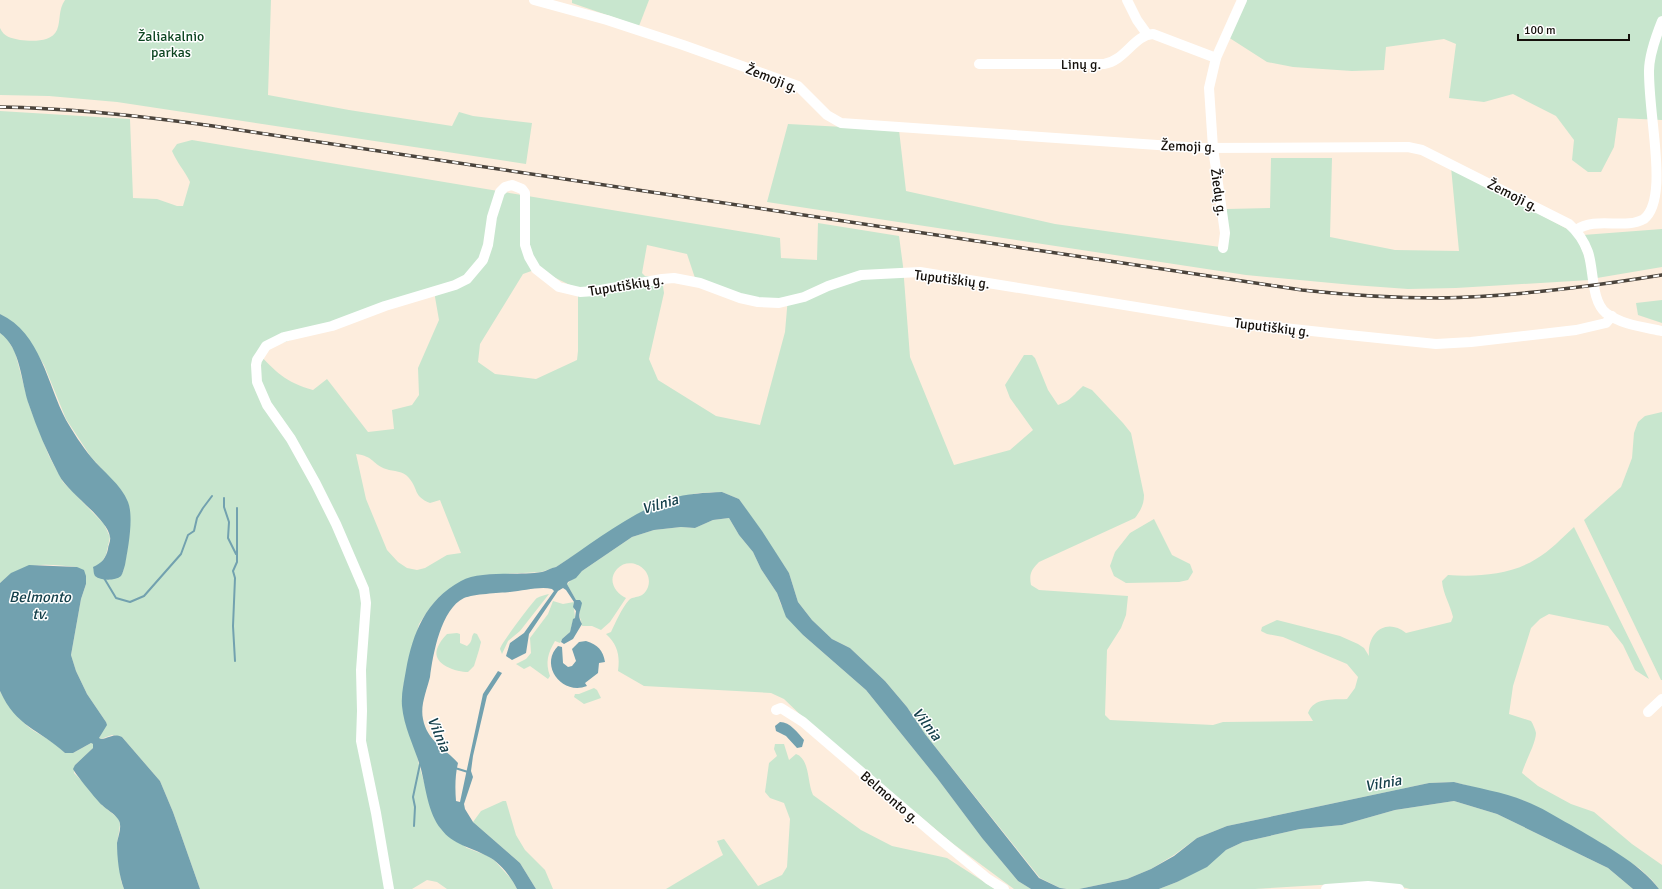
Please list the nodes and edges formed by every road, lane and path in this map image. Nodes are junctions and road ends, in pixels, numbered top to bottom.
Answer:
1 (534, 0) edge
2 (1127, 0) edge
3 (1242, 0) edge
4 (1662, 21) edge
5 (1147, 34) junction
6 (1216, 58) junction
7 (979, 64) dead end
8 (1213, 148) junction
9 (1576, 230) junction
10 (1223, 248) dead end
11 (1612, 316) junction
12 (1662, 331) edge
13 (1662, 699) edge
14 (776, 710) dead end
15 (1648, 712) dead end
16 (389, 889) edge
17 (1004, 889) edge
18 (1326, 889) edge
19 (1398, 889) edge

1 - 8 street, Žemoji g.
2 - 5 street
3 - 6 street, Žiedų g.
4 - 9 street
5 - 6 street
5 - 7 street, Linų g.
6 - 8 street, Žiedų g.
8 - 9 street, Žemoji g.
8 - 10 street, Žiedų g.
9 - 11 street
11 - 12 street
11 - 16 street, Tuputiškių g.
13 - 15 street
14 - 17 street, Belmonto g.
18 - 19 street

